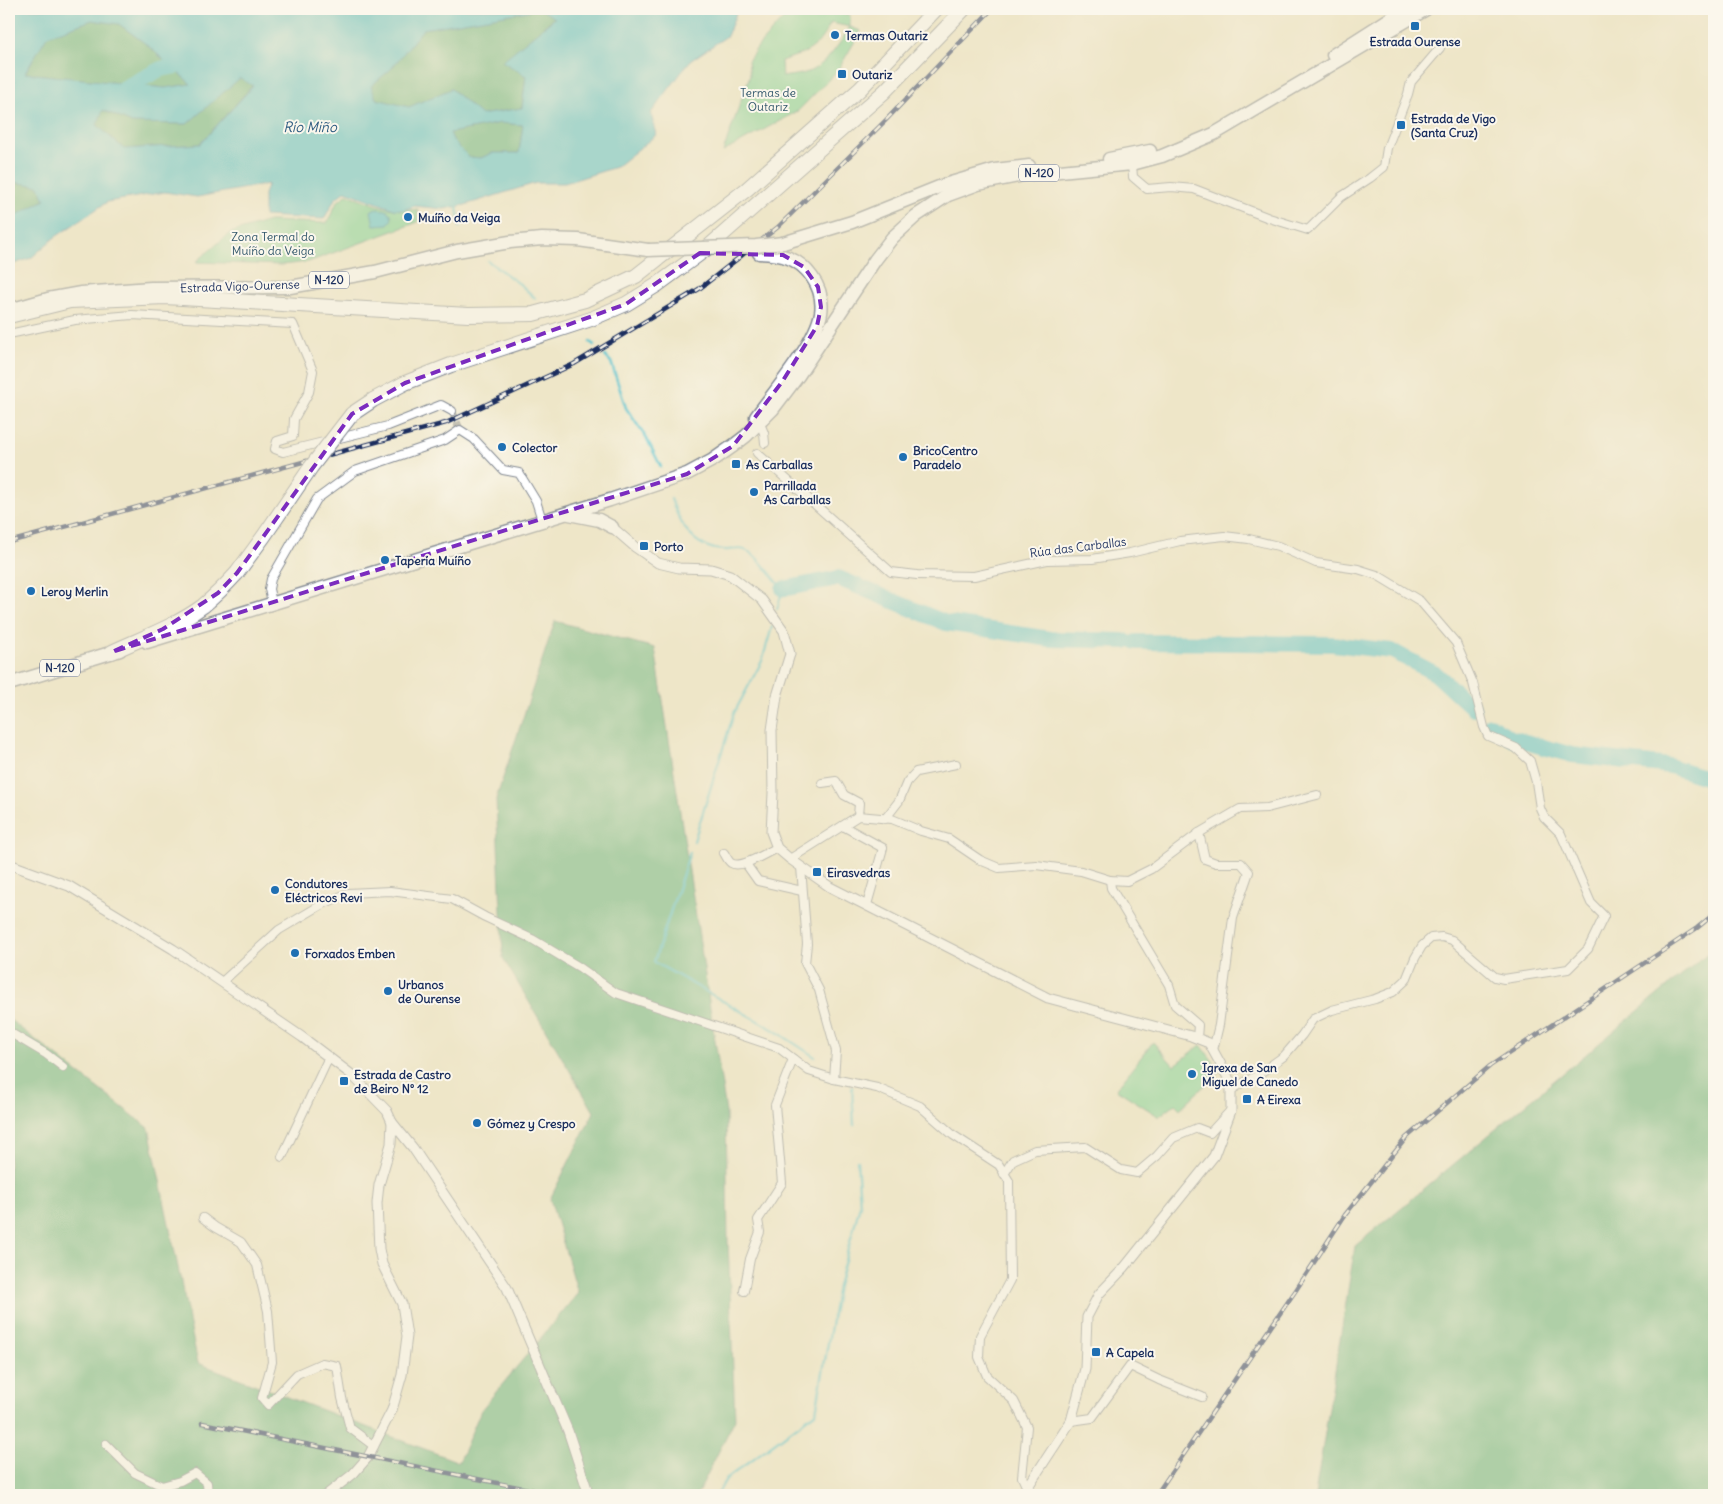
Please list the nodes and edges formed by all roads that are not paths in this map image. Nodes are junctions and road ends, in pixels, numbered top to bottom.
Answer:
1 (936, 9) edge
2 (964, 9) edge
3 (1405, 9) edge
4 (1426, 9) edge
5 (1440, 48) dead end
6 (1132, 164) junction
7 (648, 250) junction
8 (9, 310) edge
9 (9, 316) edge
10 (9, 334) edge
11 (452, 410) dead end
12 (759, 417) junction
13 (765, 443) dead end
14 (757, 453) dead end
15 (610, 500) junction
16 (565, 514) junction
17 (542, 520) junction
18 (612, 527) junction
19 (272, 603) junction
20 (112, 652) junction
21 (9, 684) edge
22 (956, 764) dead end
23 (822, 783) dead end
24 (1317, 794) dead end
25 (858, 816) junction
26 (886, 819) junction
27 (843, 826) junction
28 (1199, 833) junction
29 (778, 848) junction
30 (724, 853) dead end
31 (790, 859) junction
32 (9, 864) edge
33 (746, 864) junction
34 (800, 867) junction
35 (1110, 880) junction
36 (802, 891) junction
37 (867, 905) junction
38 (222, 982) junction
39 (9, 1032) edge
40 (1197, 1038) junction
41 (1213, 1050) junction
42 (328, 1057) junction
43 (793, 1059) junction
44 (63, 1067) dead end
45 (834, 1079) junction
46 (1231, 1090) junction
47 (1231, 1109) junction
48 (392, 1122) junction
49 (282, 1157) dead end
50 (1004, 1174) junction
51 (203, 1218) dead end
52 (744, 1291) dead end
53 (1202, 1397) dead end
54 (1071, 1421) junction
55 (106, 1444) dead end
56 (374, 1446) junction
57 (1026, 1492) edge
58 (208, 1495) edge
59 (326, 1495) edge
60 (589, 1495) edge

1 - 9 highway
2 - 20 highway, bridge
3 - 7 highway, N-120, bridge
4 - 6 highway, N-120
5 - 6 street
6 - 12 highway, N-120
7 - 8 highway, Estrada Vigo-Ourense / N-120
7 - 12 highway, N-120, bridge
10 - 11 street
12 - 13 street
12 - 15 highway, N-120
14 - 46 street, Rúa das Carballas
15 - 16 highway, N-120
15 - 18 highway
16 - 17 highway, N-120
16 - 18 highway
17 - 19 highway, N-120
17 - 19 street
18 - 29 street
19 - 20 highway, N-120
20 - 21 highway, N-120
22 - 26 street
23 - 25 street
24 - 28 street
25 - 26 street
25 - 27 street
26 - 35 street
27 - 31 street
27 - 37 street
28 - 35 street
28 - 41 street
29 - 31 street
29 - 33 street
30 - 33 street
31 - 34 street
32 - 38 street
33 - 36 street
34 - 36 street
34 - 37 street
35 - 40 street
36 - 45 street
37 - 40 street
38 - 42 street
38 - 43 street
39 - 44 street
40 - 41 street
41 - 46 street
42 - 48 street
42 - 49 street
43 - 45 street
43 - 52 street
45 - 50 street
46 - 47 street
47 - 50 street
47 - 54 street
48 - 56 street
48 - 60 street
50 - 57 street
51 - 56 street
53 - 54 street
54 - 57 street
55 - 58 street
56 - 59 street

